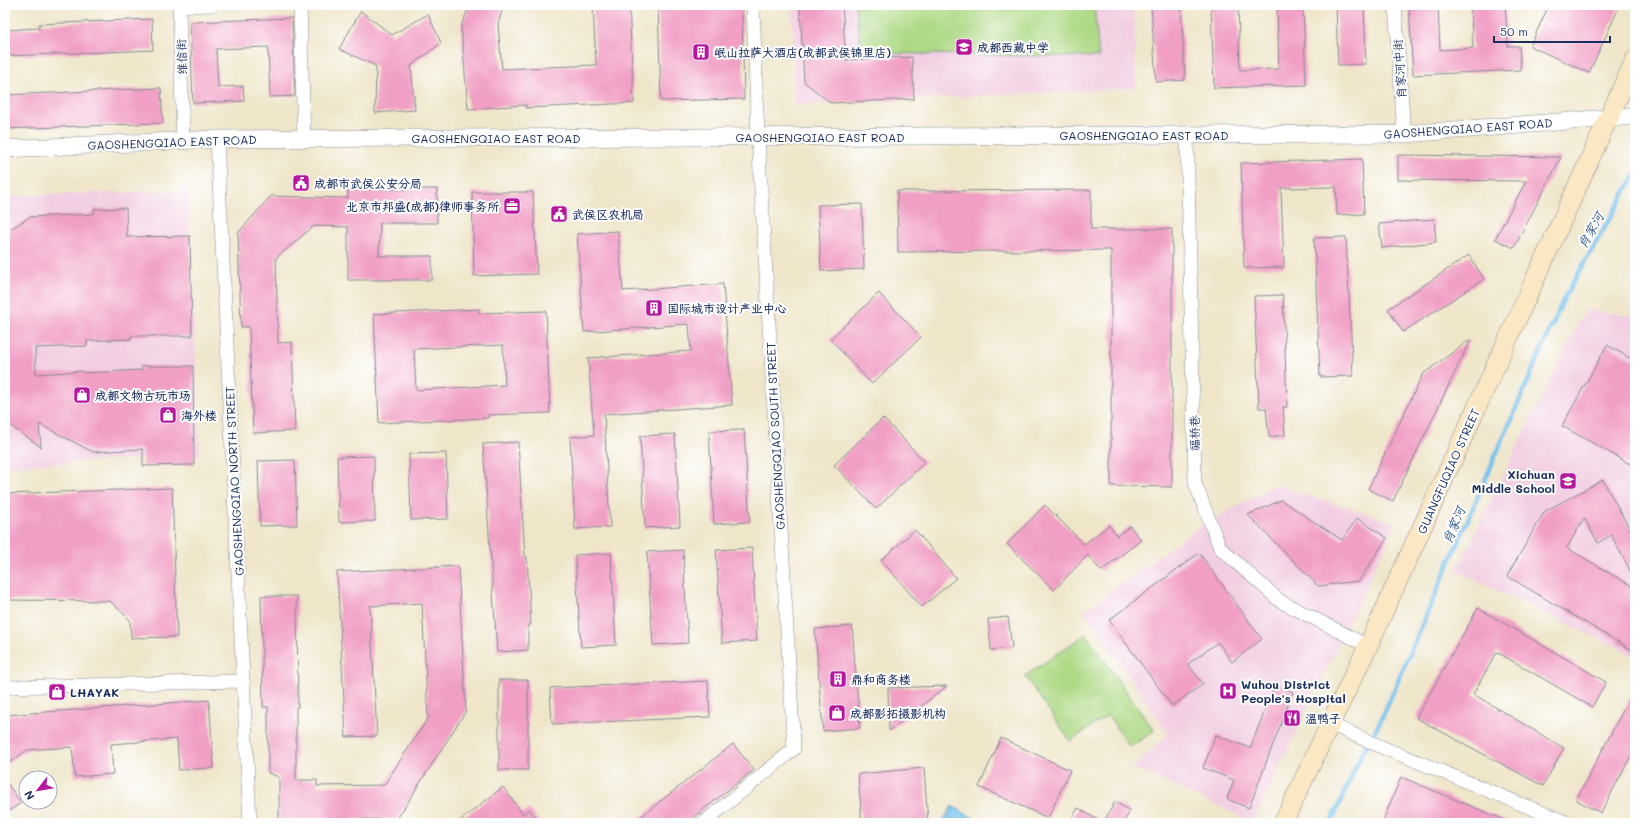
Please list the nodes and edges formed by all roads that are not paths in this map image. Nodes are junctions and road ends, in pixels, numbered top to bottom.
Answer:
1 (212, 5) edge
2 (300, 5) edge
3 (753, 5) edge
4 (1395, 5) edge
5 (1635, 60) edge
6 (1635, 116) edge
7 (1609, 117) junction
8 (1187, 134) junction
9 (1404, 134) junction
10 (758, 137) junction
11 (217, 139) junction
12 (304, 139) junction
13 (183, 141) junction
14 (5, 149) edge
15 (1368, 646) junction
16 (243, 681) junction
17 (5, 689) edge
18 (1330, 724) junction
19 (250, 823) edge
20 (703, 823) edge
21 (1283, 823) edge
22 (1568, 823) edge

1 - 13 street, 维信街
2 - 12 street
3 - 10 street, GAOSHENGQIAO SOUTH STREET
4 - 9 street, 肖家河中街
5 - 7 main road, GUANGFUQIAO STREET
6 - 7 street, GAOSHENGQIAO EAST ROAD
7 - 9 street, GAOSHENGQIAO EAST ROAD
7 - 15 main road, GUANGFUQIAO STREET
8 - 9 street, GAOSHENGQIAO EAST ROAD
8 - 10 street, GAOSHENGQIAO EAST ROAD
8 - 15 street, 福桥巷
10 - 12 street, GAOSHENGQIAO EAST ROAD
10 - 20 street, GAOSHENGQIAO SOUTH STREET
11 - 12 street, GAOSHENGQIAO EAST ROAD
11 - 13 street, GAOSHENGQIAO EAST ROAD
11 - 16 street, GAOSHENGQIAO NORTH STREET
13 - 14 street, GAOSHENGQIAO EAST ROAD
15 - 18 main road, GUANGFUQIAO STREET
16 - 17 street
16 - 19 street, GAOSHENGQIAO NORTH STREET
18 - 21 main road, GUANGFUQIAO STREET
18 - 22 street

